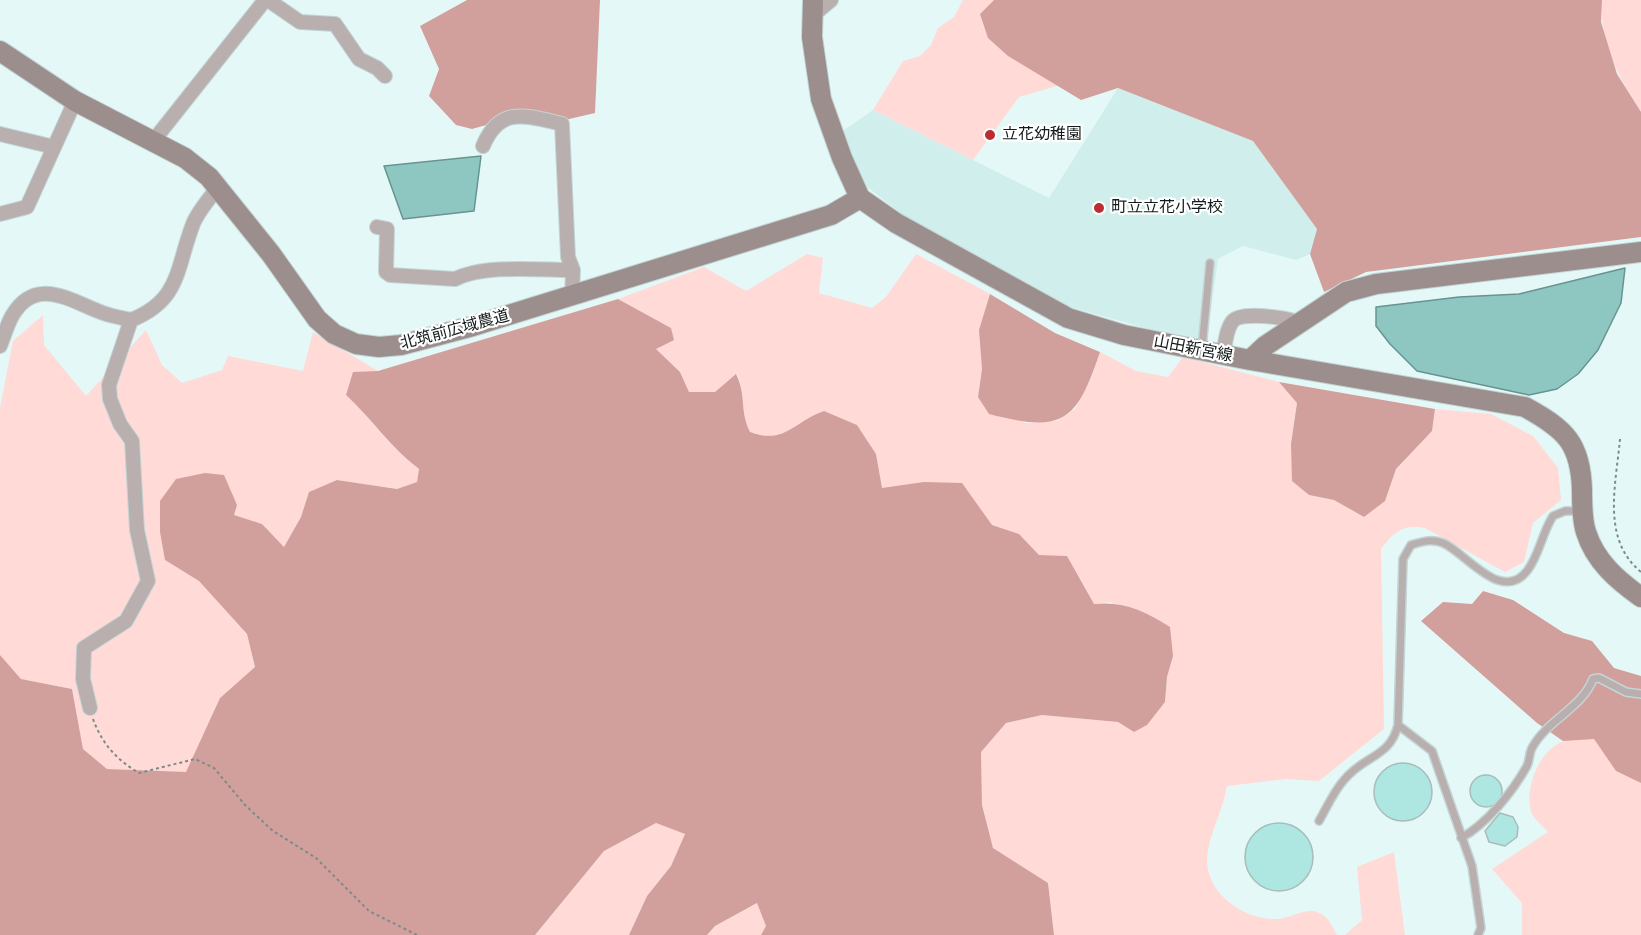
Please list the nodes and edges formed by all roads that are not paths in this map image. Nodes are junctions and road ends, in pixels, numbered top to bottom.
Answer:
1 (266, 0) edge
2 (831, 0) edge
3 (813, 8) edge
4 (0, 51) edge
5 (385, 76) dead end
6 (75, 101) junction
7 (0, 134) edge
8 (154, 141) junction
9 (483, 146) dead end
10 (54, 147) junction
11 (219, 186) junction
12 (860, 198) junction
13 (0, 214) edge
14 (377, 227) dead end
15 (1641, 252) edge
16 (1210, 263) dead end
17 (573, 270) junction
18 (572, 297) junction
19 (131, 320) junction
20 (1300, 322) junction
21 (0, 346) edge
22 (1202, 350) junction
23 (1223, 355) junction
24 (1250, 360) junction
25 (1583, 512) junction
26 (1641, 597) edge
27 (1641, 694) edge
28 (90, 708) road end
29 (1398, 725) junction
30 (1319, 820) dead end
31 (1461, 838) junction
32 (1478, 935) edge

1 - 5 street
1 - 8 street
2 - 3 street
3 - 12 street
4 - 6 street, 北筑前広域農道
6 - 8 street, 北筑前広域農道
6 - 10 street
7 - 10 street
8 - 11 street, 北筑前広域農道
9 - 17 street
10 - 13 street
11 - 18 street, 北筑前広域農道
11 - 19 street
12 - 18 street, 北筑前広域農道
12 - 22 street, 山田新宮線
14 - 17 street
15 - 20 street
16 - 22 lane
17 - 18 street
19 - 21 street
19 - 28 street
20 - 23 street
20 - 24 street
22 - 23 street, 山田新宮線
23 - 24 street, 山田新宮線
24 - 25 street, 山田新宮線
25 - 26 street, 山田新宮線
25 - 29 lane
27 - 31 lane
29 - 30 lane
29 - 31 lane
31 - 32 lane

